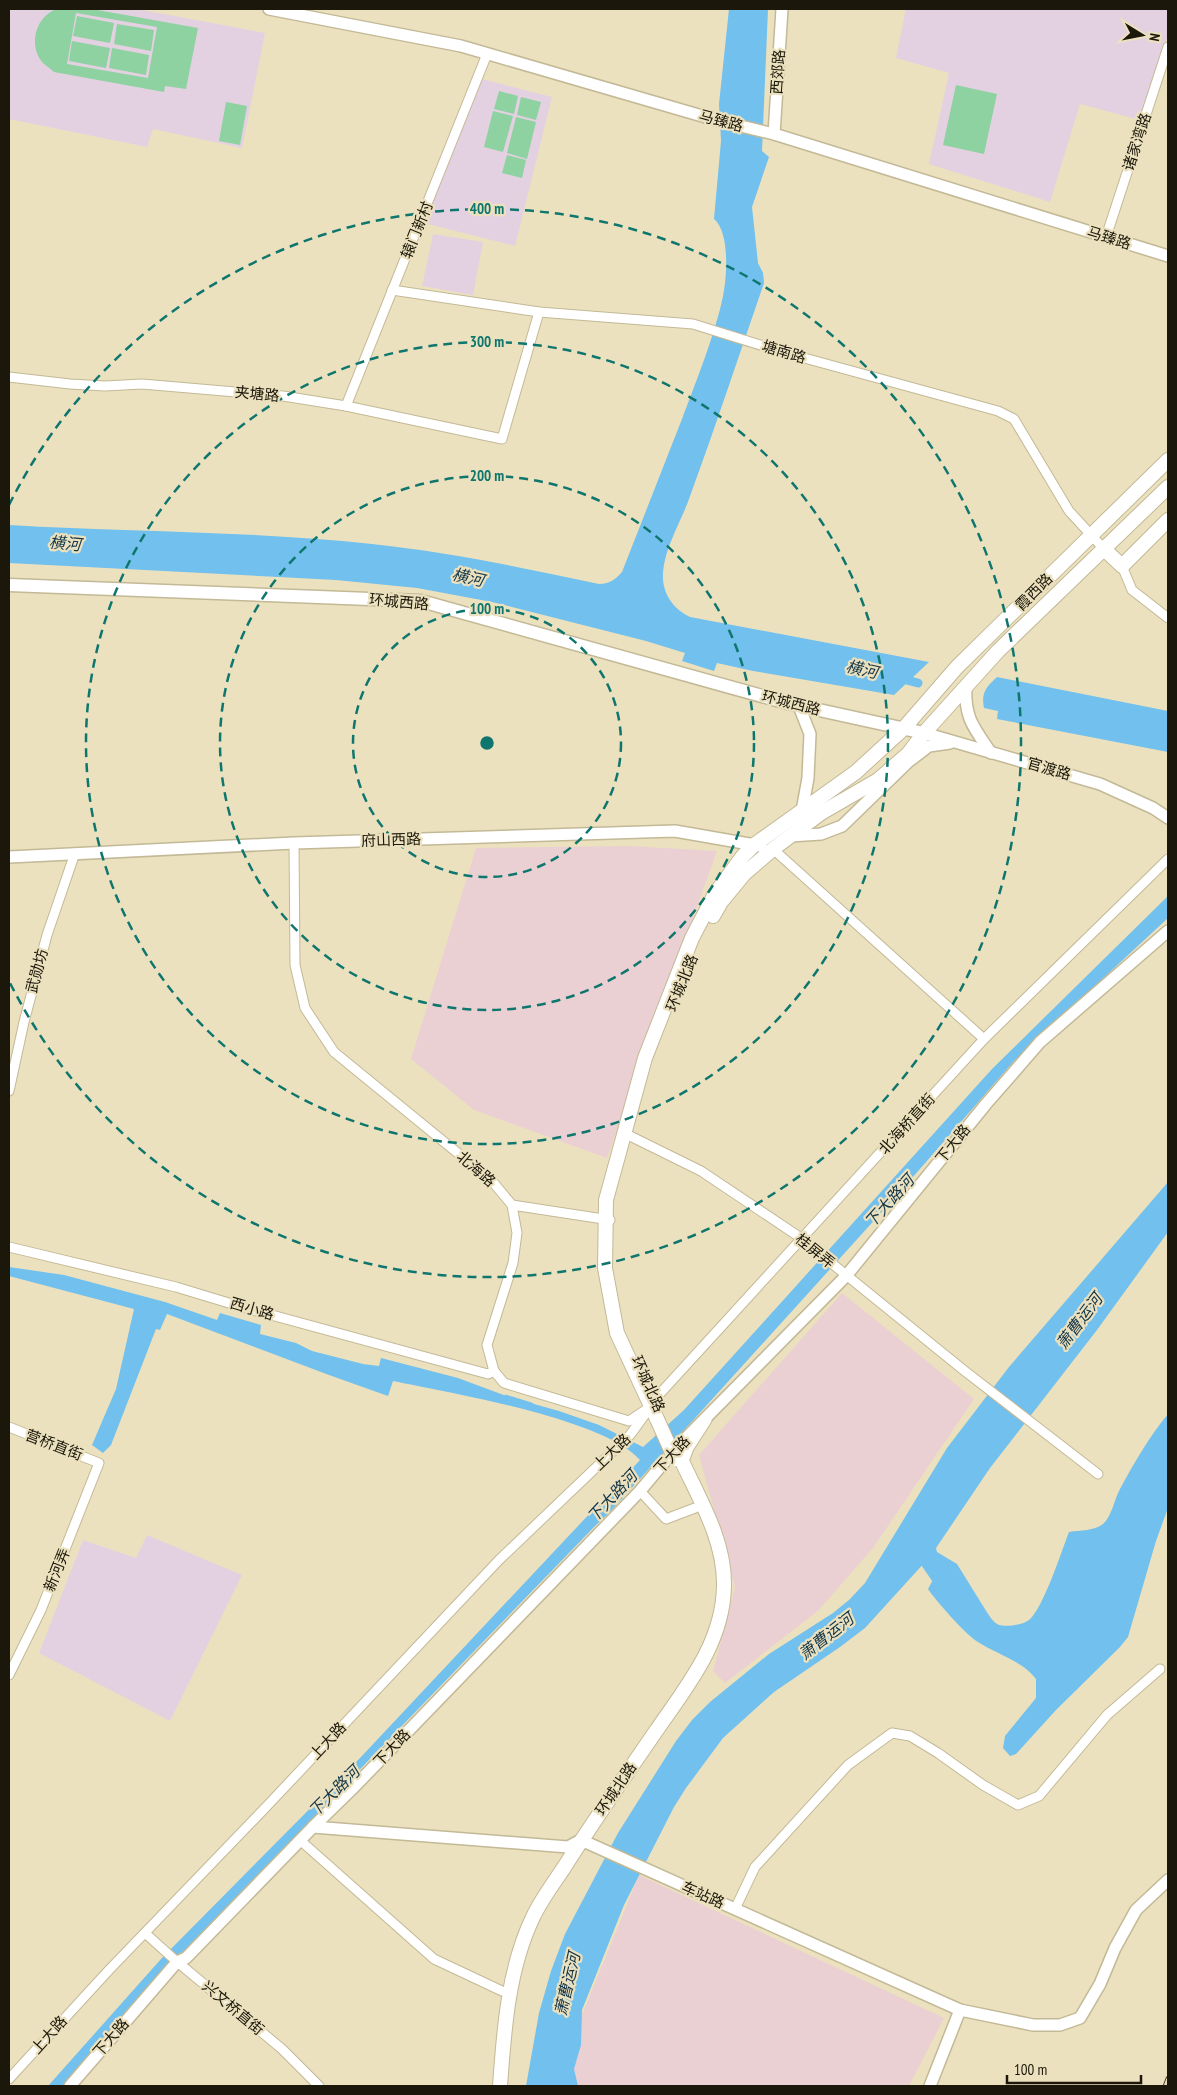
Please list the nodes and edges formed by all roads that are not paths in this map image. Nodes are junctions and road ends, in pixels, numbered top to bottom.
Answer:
1 (269, 9) edge
2 (782, 9) edge
3 (1168, 47) edge
4 (488, 54) junction
5 (769, 133) junction
6 (1106, 237) junction
7 (1168, 256) edge
8 (392, 290) junction
9 (539, 312) junction
10 (9, 377) edge
11 (346, 406) junction
12 (1168, 460) edge
13 (1168, 487) edge
14 (1168, 520) edge
15 (1091, 535) junction
16 (1104, 549) junction
17 (1122, 566) junction
18 (9, 585) edge
19 (1168, 618) edge
20 (966, 686) junction
21 (799, 706) junction
22 (904, 728) junction
23 (924, 733) junction
24 (956, 742) junction
25 (991, 752) junction
26 (802, 811) junction
27 (1168, 818) edge
28 (790, 836) junction
29 (294, 843) junction
30 (754, 845) junction
31 (773, 849) junction
32 (75, 854) junction
33 (9, 857) edge
34 (1168, 859) edge
35 (1168, 931) edge
36 (984, 1039) junction
37 (9, 1091) edge
38 (627, 1134) junction
39 (512, 1205) junction
40 (608, 1219) junction
41 (802, 1240) junction
42 (9, 1247) edge
43 (846, 1276) junction
44 (494, 1371) junction
45 (656, 1410) junction
46 (708, 1416) junction
47 (9, 1427) edge
48 (679, 1459) junction
49 (99, 1463) joint
50 (1098, 1474) dead end
51 (640, 1491) junction
52 (695, 1508) junction
53 (1160, 1669) dead end
54 (9, 1675) edge
55 (313, 1827) junction
56 (581, 1840) junction
57 (301, 1841) junction
58 (568, 1847) junction
59 (1168, 1880) edge
60 (734, 1909) junction
61 (145, 1932) junction
62 (176, 1961) junction
63 (502, 1991) junction
64 (960, 2010) junction
65 (9, 2079) edge
66 (70, 2086) edge
67 (319, 2086) edge
68 (493, 2086) edge
69 (500, 2086) edge
70 (930, 2086) edge

1 - 4 street, 马臻路
2 - 5 street, 西郊路
3 - 6 street, 诸家湾路
4 - 5 street, 马臻路
4 - 8 street, 辕门新村
5 - 6 street, 马臻路
6 - 7 street, 马臻路
8 - 9 street, 塘南路
8 - 11 street, 辕门新村
9 - 11 street, 夹塘路
9 - 15 street, 塘南路
10 - 11 street, 夹塘路
12 - 15 main road, 霞西路
13 - 16 main road, 霞西路
14 - 17 main road
15 - 16 street, 塘南路
15 - 22 main road, 霞西路
16 - 17 main road
16 - 20 main road, 霞西路
17 - 19 street
18 - 21 main road, 环城西路
20 - 23 main road, 霞西路
20 - 25 street
21 - 22 main road, 环城西路
21 - 26 street
22 - 23 main road, 环城西路
22 - 26 main road, 环城北路
23 - 24 street, 官渡路
23 - 28 main road, 环城北路
24 - 25 street, 官渡路
24 - 28 street
25 - 27 street, 官渡路
26 - 30 main road, 环城北路
28 - 31 main road, 环城北路
29 - 30 street, 府山西路
29 - 32 street, 府山西路
29 - 39 street, 北海路
30 - 31 street, 府山西路
30 - 38 main road, 环城北路
31 - 36 street
31 - 38 main road, 环城北路
32 - 33 street, 府山西路
32 - 37 street, 武勋坊
34 - 36 street, 北海桥直街
35 - 43 street, 下大路
36 - 41 street, 北海桥直街
38 - 40 main road, 环城北路
38 - 41 street, 桂屏弄
39 - 40 street
39 - 44 street, 北海路
40 - 45 main road, 环城北路
41 - 43 street, 桂屏弄
41 - 45 street, 北海桥直街
42 - 44 street, 西小路
43 - 46 street, 下大路
43 - 50 street, 桂屏弄
44 - 45 street
45 - 48 main road, 环城北路, bridge
45 - 61 street, 上大路
46 - 48 street
46 - 51 street, 下大路
47 - 49 street, 营桥直街
48 - 52 main road, 环城北路
48 - 56 main road, 环城北路
49 - 54 street, 新河弄
51 - 52 street
51 - 55 street, 下大路
52 - 58 main road, 环城北路
53 - 60 street
55 - 57 street, 下大路
55 - 58 street
56 - 58 street
56 - 60 street, 车站路
56 - 69 main road, 环城北路
57 - 62 street, 下大路
57 - 63 street
58 - 63 main road, 环城北路
59 - 64 street, 车站路
60 - 64 street, 车站路
61 - 62 street, 兴文桥直街
61 - 65 street, 上大路
62 - 66 street, 下大路
62 - 67 street, 兴文桥直街
63 - 68 main road, 环城北路
64 - 70 street

